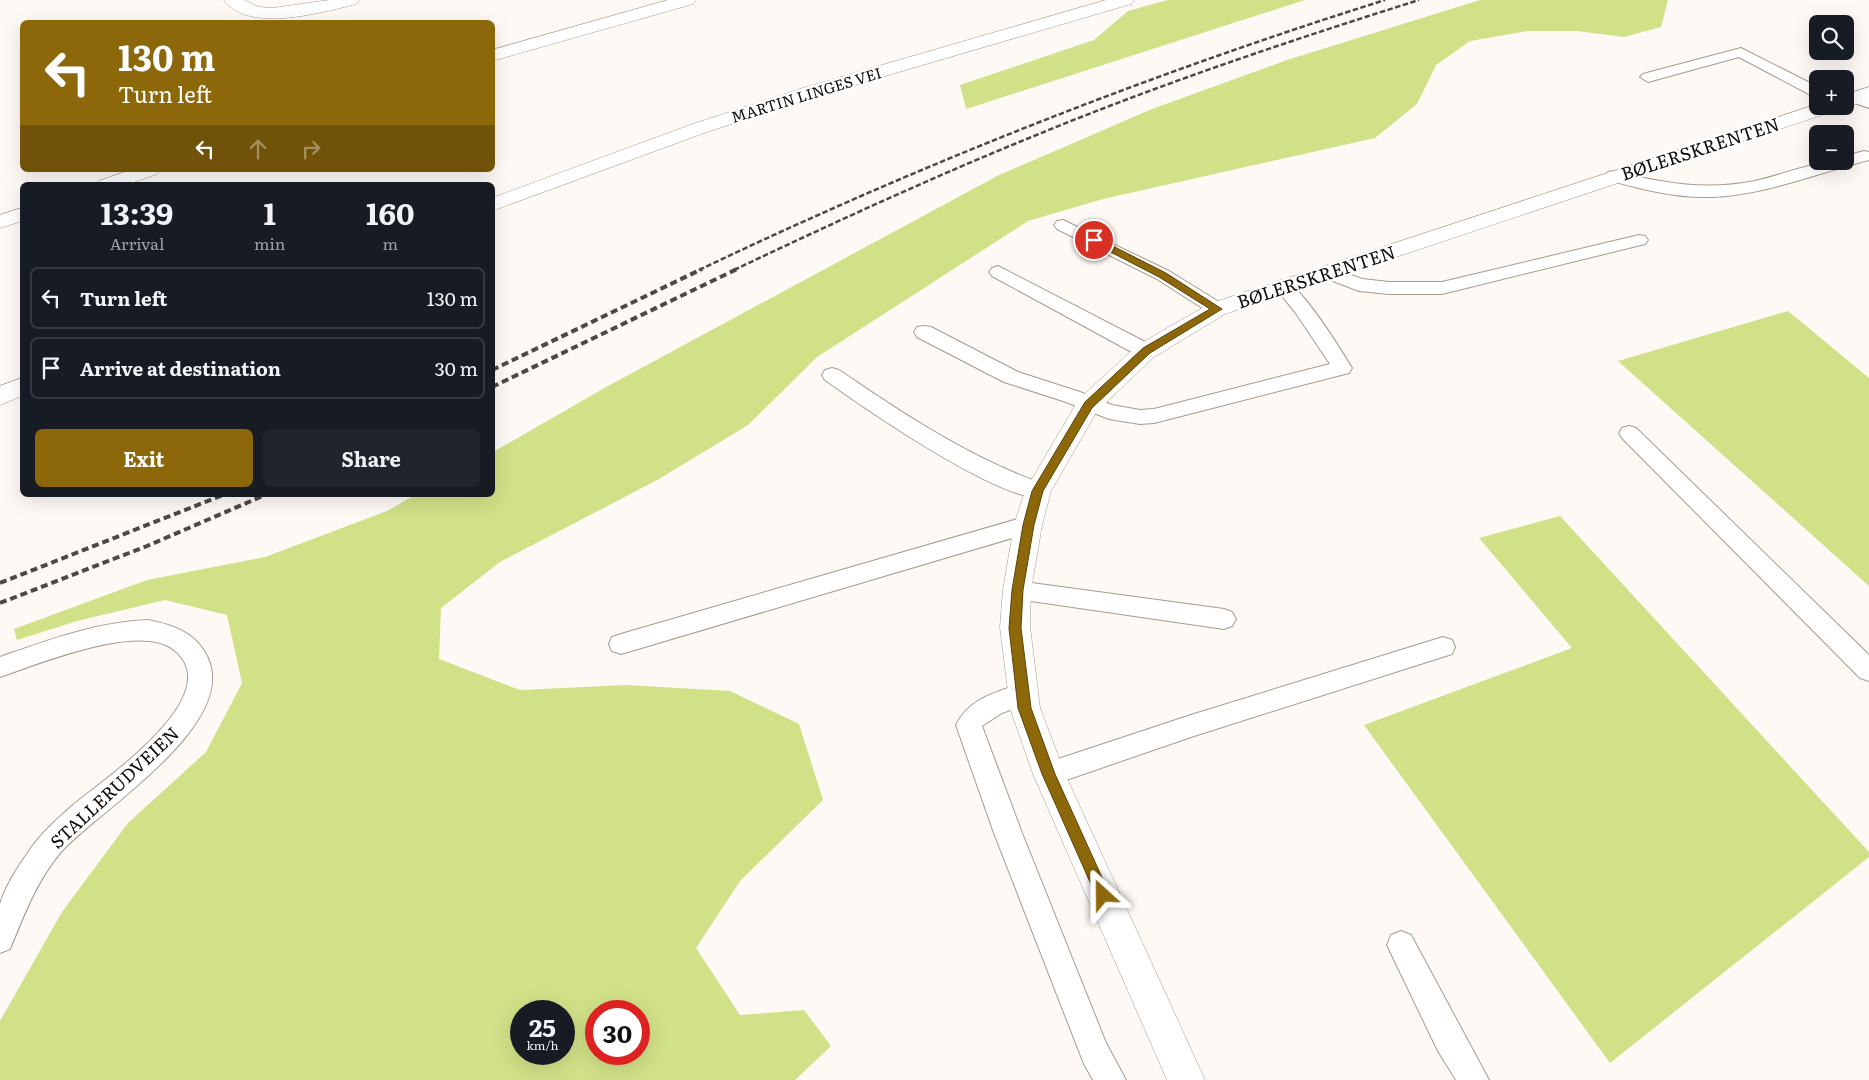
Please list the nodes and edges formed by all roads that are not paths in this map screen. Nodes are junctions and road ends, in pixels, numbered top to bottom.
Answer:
1 (234, 0) edge
2 (350, 0) edge
3 (687, 0) edge
4 (1125, 0) edge
5 (495, 55) edge
6 (1648, 77) dead end
7 (1809, 89) edge
8 (1809, 114) edge
9 (1864, 156) dead end
10 (1854, 159) edge
11 (1809, 170) edge
12 (144, 172) edge
13 (1614, 176) junction
14 (115, 182) edge
15 (495, 204) edge
16 (20, 215) edge
17 (0, 222) edge
18 (1063, 225) dead end
19 (1639, 240) dead end
20 (998, 272) dead end
21 (1326, 272) junction
22 (1283, 286) junction
23 (1217, 309) junction
24 (924, 332) dead end
25 (1146, 351) junction
26 (832, 375) dead end
27 (20, 388) edge
28 (0, 396) edge
29 (1088, 405) junction
30 (1629, 433) dead end
31 (1038, 491) junction
32 (1028, 525) junction
33 (1018, 590) junction
34 (1224, 619) dead end
35 (621, 644) dead end
36 (1443, 647) dead end
37 (0, 667) edge
38 (1869, 671) edge
39 (1023, 694) junction
40 (1049, 774) junction
41 (0, 939) edge
42 (1401, 945) dead end
43 (1110, 1080) edge
44 (1186, 1080) edge
45 (1473, 1080) edge

1 - 2 street
3 - 5 street
4 - 15 street, MARTIN LINGES VEI
6 - 7 lane
8 - 13 street, BØLERSKRENTEN
9 - 10 lane
11 - 13 lane
12 - 14 street
13 - 21 street, BØLERSKRENTEN
16 - 17 street
18 - 23 lane
19 - 21 lane
20 - 25 lane
21 - 22 street, BØLERSKRENTEN
22 - 23 street, BØLERSKRENTEN
22 - 29 lane
23 - 25 street, BØLERSKRENTEN
24 - 29 lane
25 - 29 street, BØLERSKRENTEN
26 - 31 lane
27 - 28 street
29 - 31 street, BØLERSKRENTEN
30 - 38 lane
31 - 32 street, BØLERSKRENTEN
32 - 33 street, BØLERSKRENTEN
32 - 35 lane
33 - 34 lane
33 - 39 street, BØLERSKRENTEN
36 - 40 lane
37 - 41 lane, STALLERUDVEIEN
39 - 40 street, BØLERSKRENTEN
39 - 43 lane
40 - 44 street, BØLERSKRENTEN
42 - 45 lane

